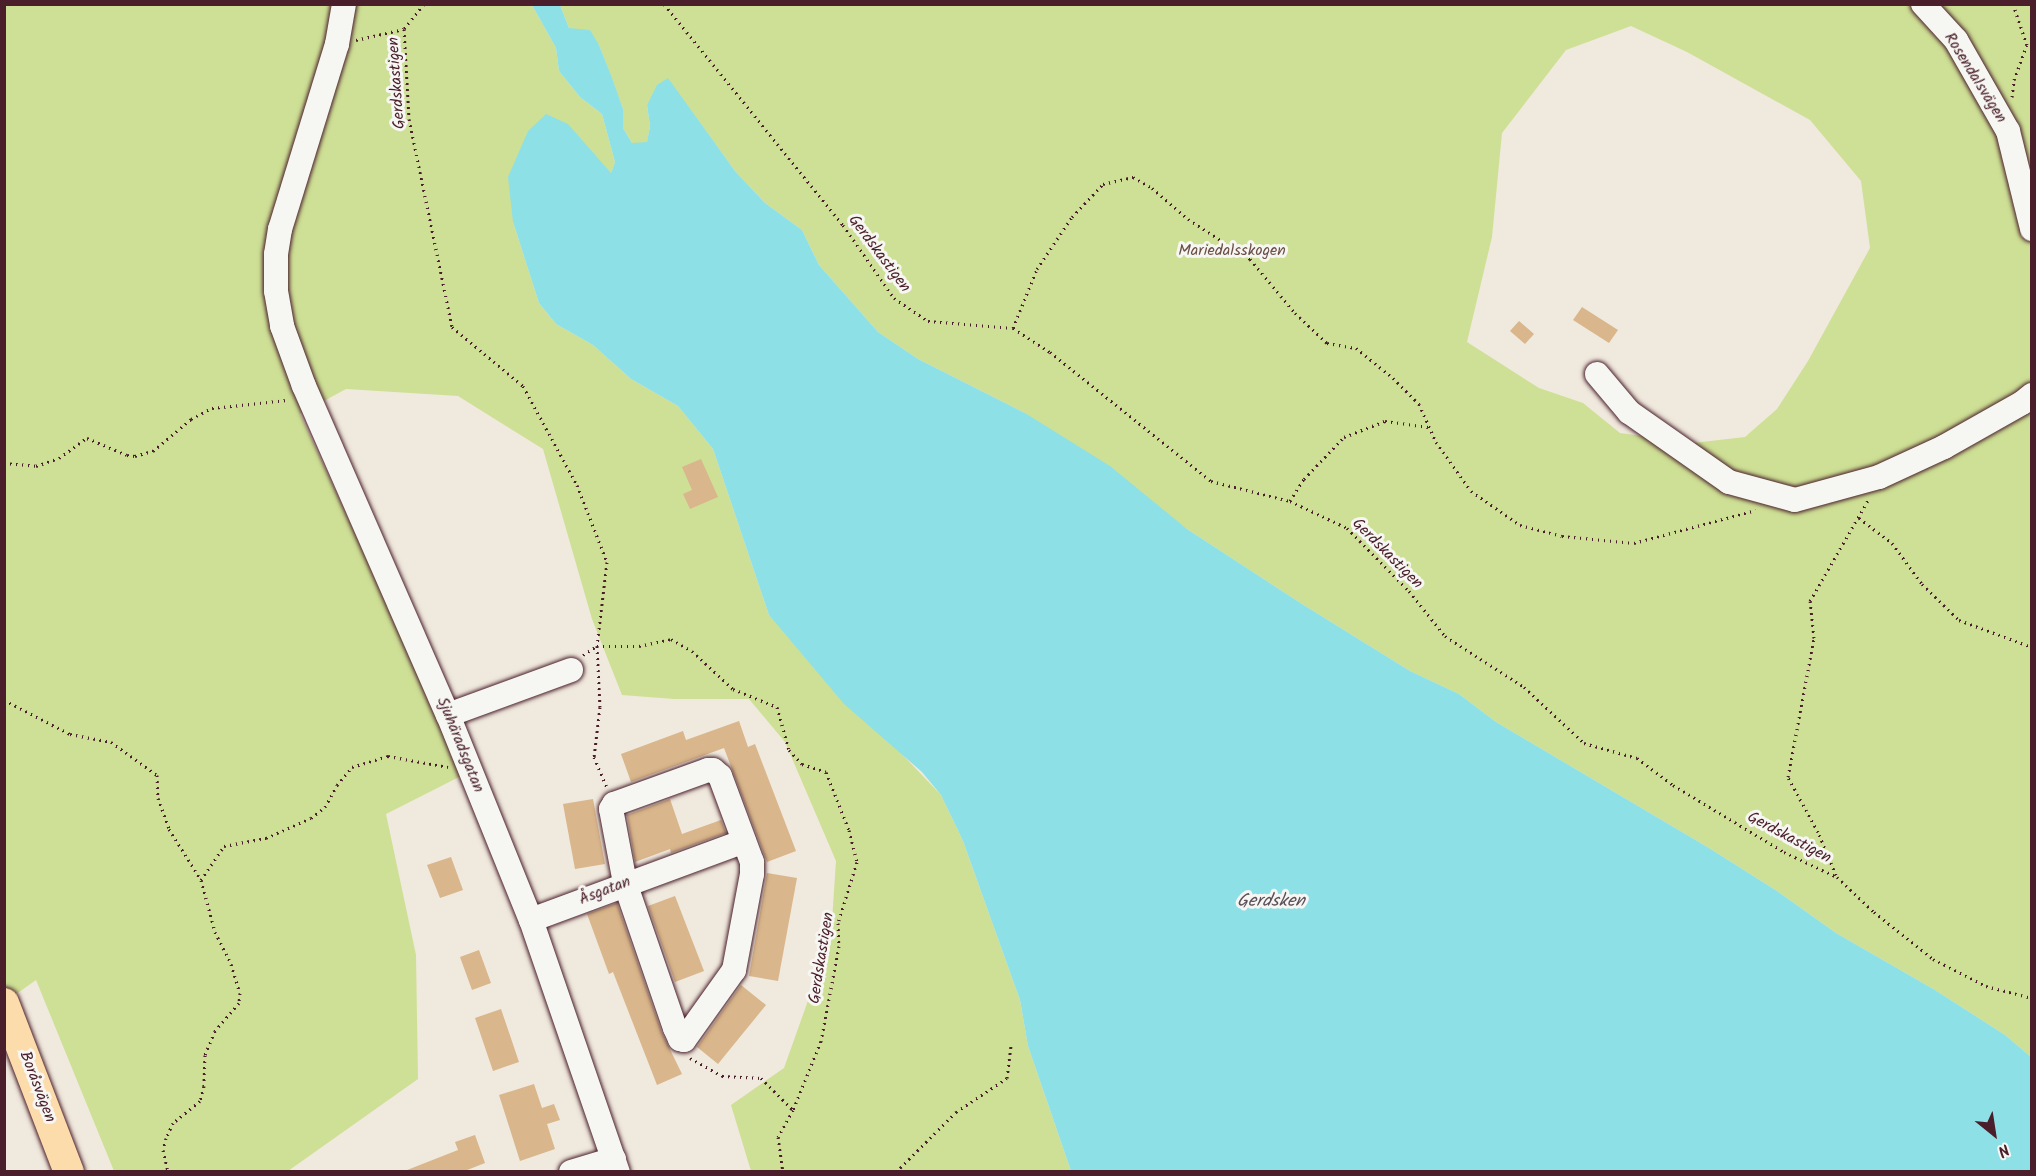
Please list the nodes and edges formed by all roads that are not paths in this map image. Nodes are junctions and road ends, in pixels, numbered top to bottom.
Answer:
1 (344, 4) edge
2 (1923, 4) edge
3 (2031, 229) edge
4 (1597, 374) dead end
5 (2031, 395) edge
6 (571, 670) dead end
7 (448, 716) junction
8 (744, 841) junction
9 (625, 883) junction
10 (531, 920) junction
11 (4, 1003) edge
12 (616, 1165) edge
13 (69, 1172) edge
14 (571, 1172) edge

1 - 7 street, Sjuhäradsgatan
2 - 3 street, Rosendalsvägen
4 - 5 street
6 - 7 street
7 - 10 street, Sjuhäradsgatan
8 - 9 street, Åsgatan
8 - 9 street
8 - 9 street
9 - 10 street, Åsgatan
10 - 12 street, Sjuhäradsgatan
11 - 13 main road, Boråsvägen
12 - 14 street

